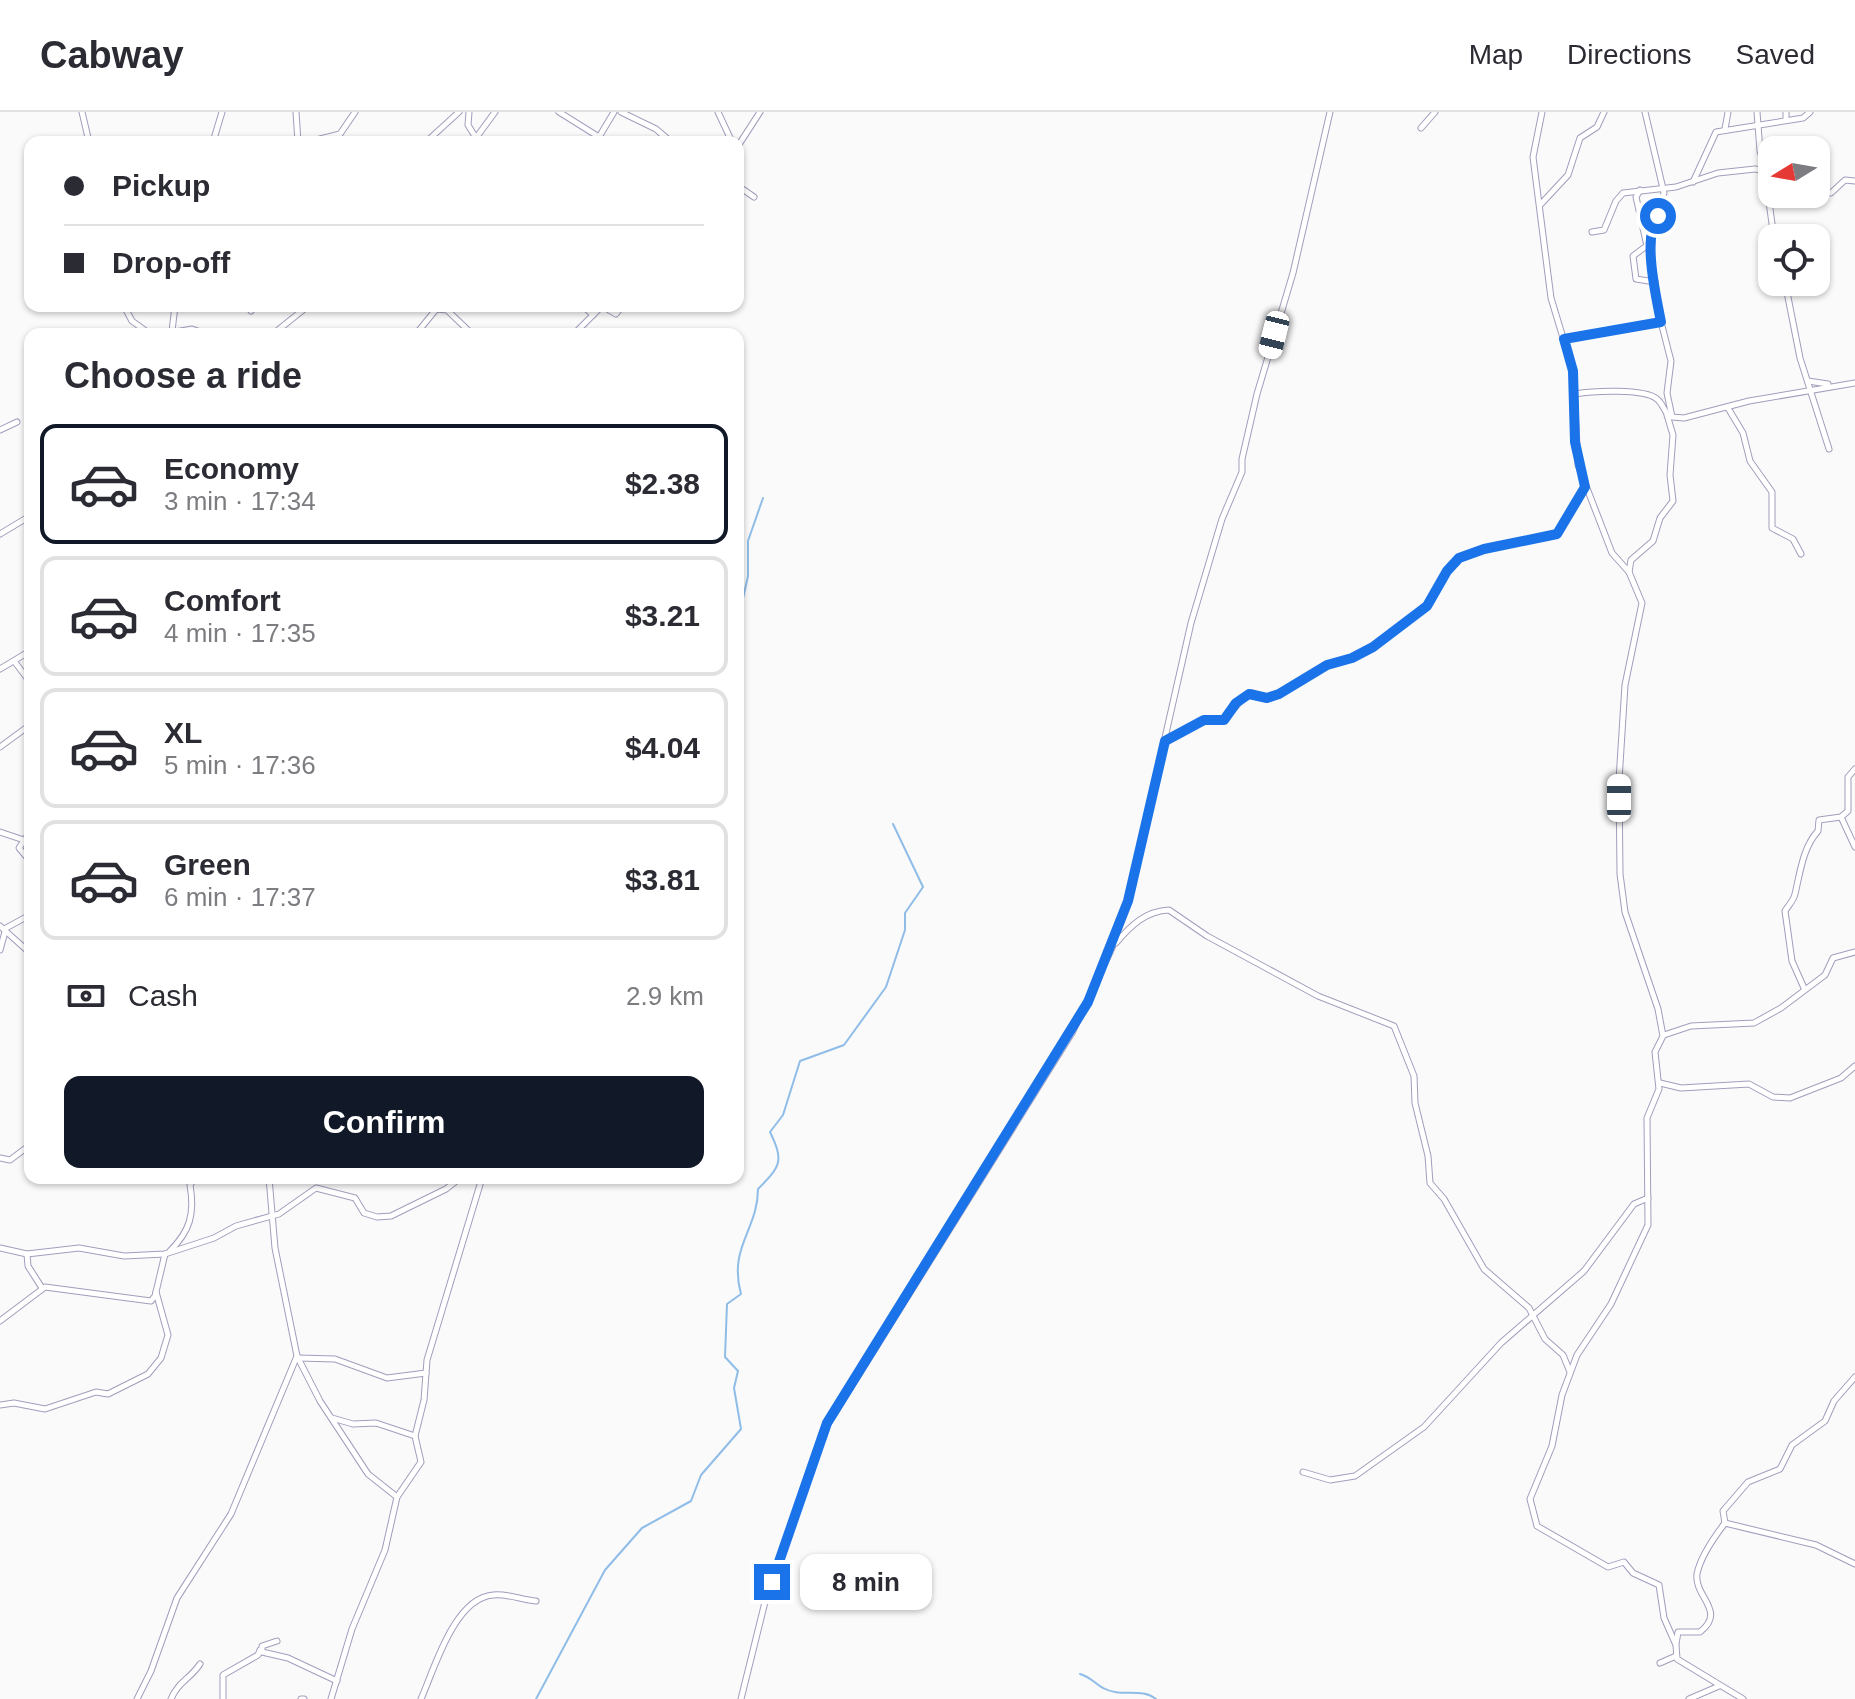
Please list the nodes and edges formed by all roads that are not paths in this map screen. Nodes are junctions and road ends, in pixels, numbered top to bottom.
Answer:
1 (82, 112) edge
2 (222, 112) edge
3 (296, 112) edge
4 (355, 112) edge
5 (459, 112) edge
6 (469, 112) edge
7 (495, 112) edge
8 (559, 112) edge
9 (614, 112) edge
10 (621, 112) edge
11 (718, 112) edge
12 (760, 112) edge
13 (1330, 112) edge
14 (1435, 112) edge
15 (1542, 112) edge
16 (1604, 112) edge
17 (1645, 112) edge
18 (1728, 112) edge
19 (1757, 112) edge
20 (1786, 112) edge
21 (1810, 112) edge
22 (1786, 120) junction
23 (1760, 125) junction
24 (1421, 128) dead end
25 (1725, 129) junction
26 (340, 134) joint
27 (88, 136) edge
28 (215, 136) edge
29 (298, 136) edge
30 (332, 136) edge
31 (433, 136) edge
32 (473, 136) edge
33 (478, 136) edge
34 (592, 136) edge
35 (599, 136) edge
36 (664, 136) edge
37 (729, 136) edge
38 (1760, 136) edge
39 (744, 137) edge
40 (1758, 172) edge
41 (1855, 181) edge
42 (1692, 182) junction
43 (1664, 188) junction
44 (744, 190) edge
45 (1640, 190) junction
46 (1830, 193) edge
47 (754, 197) dead end
48 (1540, 206) junction
49 (1592, 232) dead end
50 (1648, 245) junction
51 (1655, 282) junction
52 (1788, 296) edge
53 (127, 312) edge
54 (300, 312) edge
55 (433, 312) edge
56 (449, 312) edge
57 (590, 312) edge
58 (596, 312) edge
59 (593, 315) junction
60 (1661, 322) junction
61 (142, 328) edge
62 (280, 328) edge
63 (421, 328) edge
64 (466, 328) edge
65 (580, 328) edge
66 (1564, 339) junction
67 (1808, 381) junction
68 (1855, 383) edge
69 (1833, 385) junction
70 (1813, 389) junction
71 (1575, 394) junction
72 (1728, 408) junction
73 (1670, 416) junction
74 (17, 422) dead end
75 (0, 430) edge
76 (1829, 449) dead end
77 (1585, 487) junction
78 (24, 520) edge
79 (0, 534) edge
80 (1801, 554) dead end
81 (1629, 572) junction
82 (24, 655) edge
83 (14, 661) junction
84 (0, 669) edge
85 (24, 674) edge
86 (24, 729) edge
87 (1165, 741) junction
88 (0, 747) edge
89 (1855, 769) edge
90 (1841, 817) junction
91 (0, 832) edge
92 (24, 840) joint
93 (1855, 847) edge
94 (24, 854) edge
95 (24, 918) edge
96 (2, 928) edge
97 (24, 948) edge
98 (1112, 948) junction
99 (0, 950) edge
100 (1855, 952) edge
101 (1804, 988) junction
102 (1663, 1036) junction
103 (1855, 1066) edge
104 (1660, 1083) junction
105 (24, 1150) edge
106 (0, 1158) edge
107 (191, 1184) edge
108 (270, 1184) edge
109 (452, 1184) edge
110 (480, 1184) edge
111 (1648, 1198) junction
112 (274, 1216) junction
113 (0, 1248) edge
114 (27, 1254) junction
115 (166, 1254) junction
116 (42, 1288) junction
117 (156, 1292) junction
118 (1533, 1316) junction
119 (0, 1321) edge
120 (298, 1357) junction
121 (1570, 1372) junction
122 (426, 1373) junction
123 (1855, 1377) edge
124 (0, 1396) edge
125 (2, 1404) edge
126 (331, 1418) junction
127 (415, 1436) junction
128 (1303, 1472) dead end
129 (397, 1497) junction
130 (1725, 1523) junction
131 (1855, 1564) edge
132 (536, 1601) dead end
133 (277, 1641) dead end
134 (1676, 1645) junction
135 (261, 1648) junction
136 (1676, 1656) junction
137 (1660, 1663) dead end
138 (200, 1664) dead end
139 (337, 1681) junction
140 (1720, 1686) junction
141 (137, 1699) edge
142 (171, 1699) edge
143 (223, 1699) edge
144 (331, 1699) edge
145 (421, 1699) edge
146 (741, 1699) edge
147 (1689, 1699) edge
148 (1743, 1699) edge

1 - 27 street
2 - 28 street
3 - 29 street
4 - 26 street
5 - 31 street
6 - 32 street
7 - 33 street
8 - 34 street
9 - 35 street
10 - 36 street
11 - 37 street
12 - 39 street
13 - 87 street
14 - 24 street
15 - 48 street
16 - 48 street
17 - 43 street
18 - 25 street
19 - 23 street
20 - 22 street
21 - 22 street
22 - 23 street
23 - 25 street
23 - 38 street
25 - 42 street
26 - 30 street
40 - 42 street
41 - 46 street
42 - 43 street
43 - 45 street
43 - 50 street
44 - 47 street
45 - 49 street
45 - 50 street
48 - 66 street
50 - 51 street
50 - 51 street
51 - 60 street
52 - 67 street
53 - 61 street
54 - 62 street
55 - 63 street
56 - 64 street
57 - 59 street
58 - 59 street
59 - 65 street
60 - 66 street
60 - 73 street
66 - 71 street
67 - 69 street
67 - 70 street
68 - 69 street
69 - 70 street
70 - 72 street
70 - 76 street
71 - 73 street
71 - 77 street
72 - 73 street
72 - 80 street
73 - 81 street
74 - 75 street
77 - 81 street
77 - 87 street
78 - 79 street
81 - 102 street
82 - 83 street
83 - 84 street
83 - 85 street
86 - 88 street
87 - 98 street
89 - 90 street
90 - 93 street
90 - 101 street
91 - 92 street
92 - 94 street
95 - 96 street
96 - 97 street
96 - 99 street
98 - 118 street
98 - 146 street
100 - 101 street
101 - 102 street
102 - 104 street
103 - 104 street
104 - 111 street
105 - 106 street
107 - 115 street
108 - 112 street
109 - 112 street
110 - 122 street
111 - 118 street
111 - 121 street
112 - 115 street
112 - 120 street
113 - 114 street
114 - 115 street
114 - 116 street
115 - 117 street
116 - 117 street
116 - 119 street
117 - 125 street
118 - 121 street
118 - 128 street
120 - 122 street
120 - 126 street
120 - 141 street
121 - 134 street
122 - 127 street
123 - 130 street
124 - 125 street
126 - 127 street
126 - 129 street
127 - 129 street
129 - 139 street
130 - 131 street
130 - 134 street
132 - 145 street
133 - 135 street
134 - 136 street
135 - 139 street
135 - 143 street
136 - 137 street
136 - 140 street
138 - 142 street
139 - 144 street
140 - 147 street
140 - 148 street

